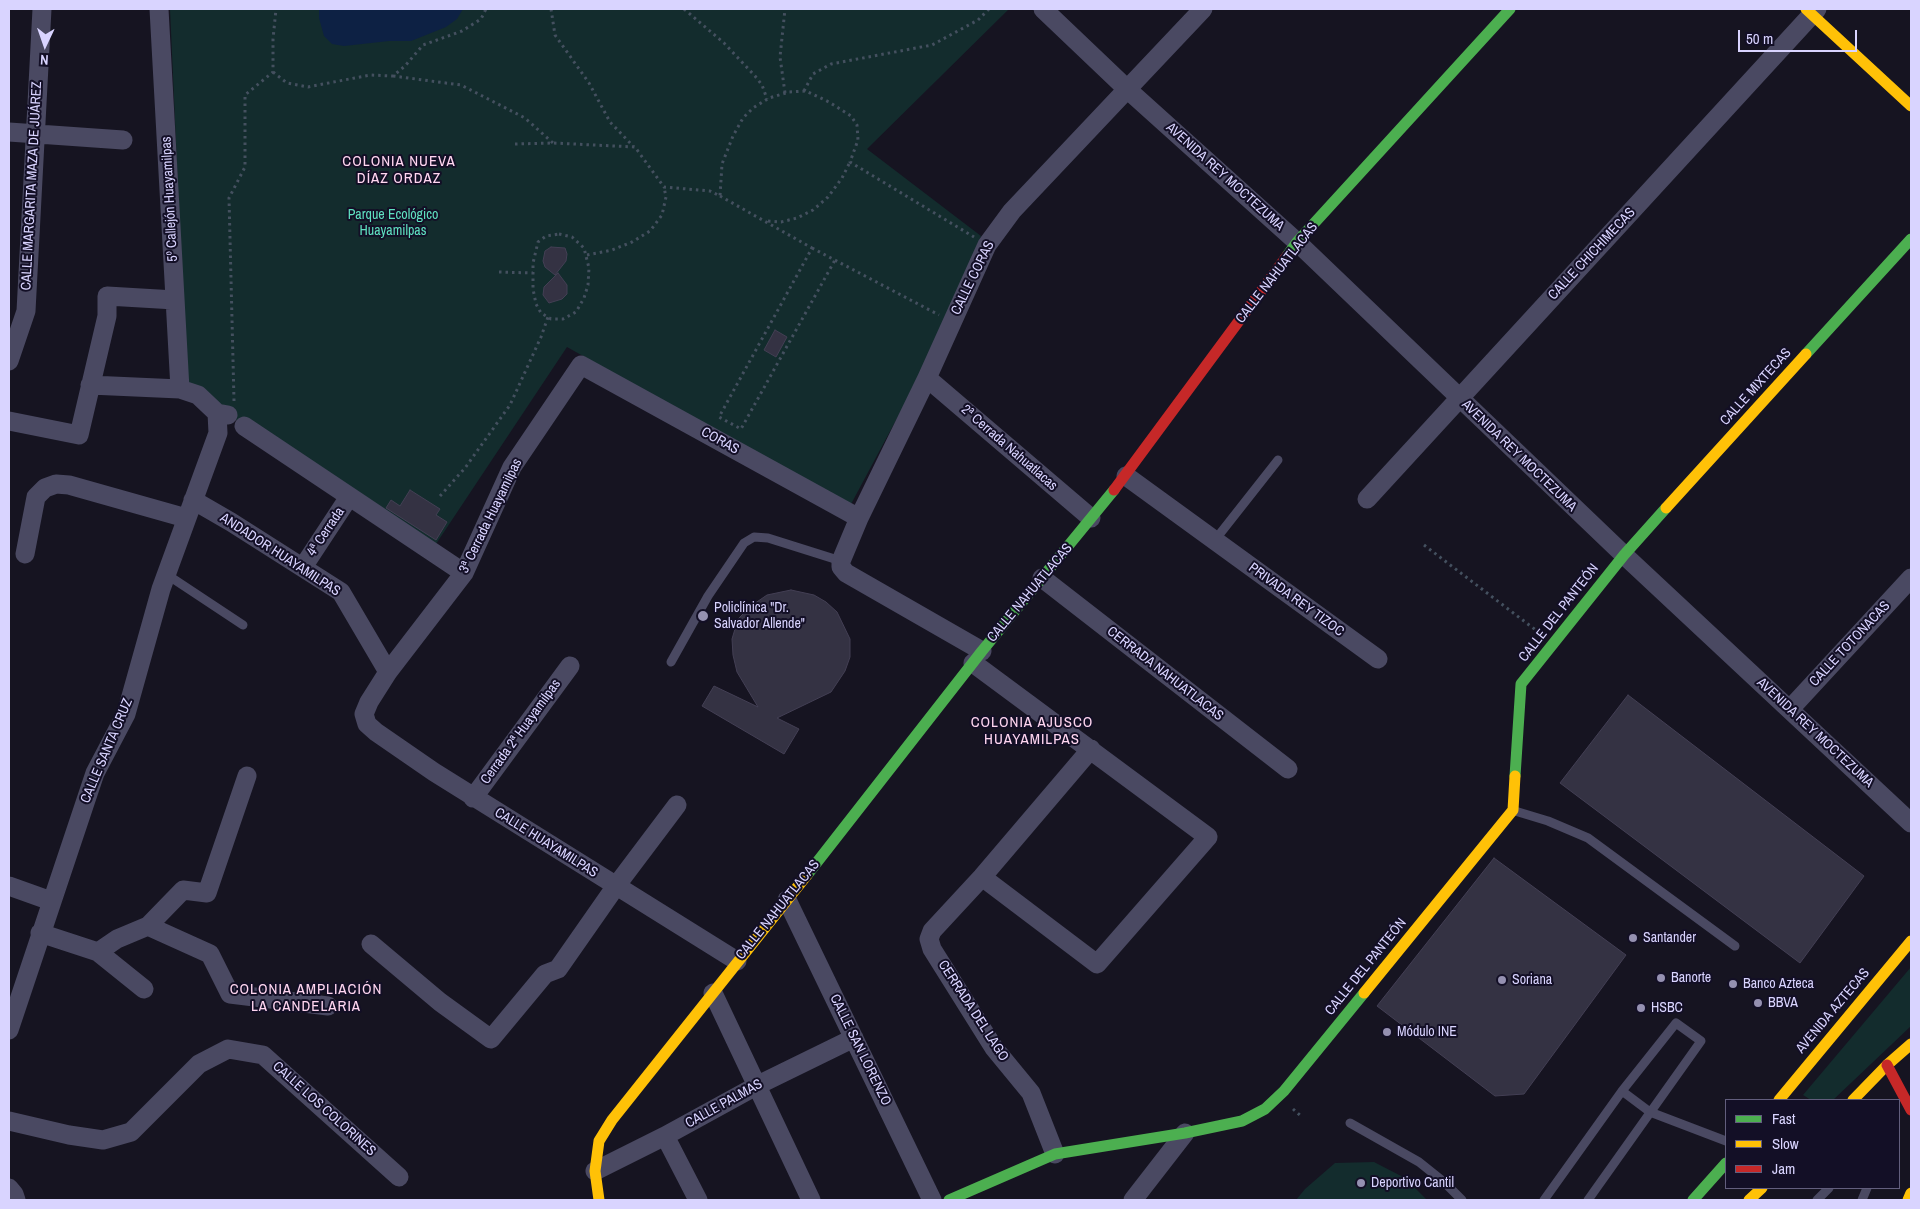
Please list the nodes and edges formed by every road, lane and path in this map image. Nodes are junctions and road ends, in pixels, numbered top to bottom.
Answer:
1 (42, 9) edge
2 (159, 9) edge
3 (276, 9) edge
4 (486, 9) edge
5 (551, 9) edge
6 (684, 9) edge
7 (786, 9) edge
8 (989, 9) edge
9 (1043, 9) edge
10 (1203, 9) edge
11 (1510, 9) edge
12 (1812, 11) edge
13 (273, 72) junction
14 (393, 76) junction
15 (1127, 89) junction
16 (804, 91) junction
17 (785, 94) junction
18 (767, 99) junction
19 (1911, 106) edge
20 (9, 132) edge
21 (35, 133) junction
22 (123, 140) dead end
23 (554, 143) junction
24 (515, 144) dead end
25 (635, 147) junction
26 (850, 162) junction
27 (664, 187) junction
28 (720, 196) junction
29 (756, 216) junction
30 (1911, 239) edge
31 (1297, 242) junction
32 (987, 245) junction
33 (812, 248) junction
34 (587, 256) junction
35 (835, 260) junction
36 (500, 272) dead end
37 (533, 273) junction
38 (175, 300) junction
39 (941, 316) dead end
40 (548, 317) junction
41 (9, 361) edge
42 (581, 365) joint
43 (927, 378) junction
44 (90, 385) junction
45 (180, 389) junction
46 (1460, 398) junction
47 (230, 418) junction
48 (9, 420) edge
49 (1278, 460) dead end
50 (1126, 476) junction
51 (440, 496) dead end
52 (349, 498) junction
53 (1367, 499) dead end
54 (193, 500) junction
55 (186, 518) junction
56 (859, 518) junction
57 (1091, 518) junction
58 (1215, 540) junction
59 (1424, 545) dead end
60 (24, 554) dead end
61 (1624, 555) junction
62 (303, 567) junction
63 (844, 567) junction
64 (464, 573) junction
65 (166, 574) junction
66 (1042, 578) junction
67 (1911, 578) edge
68 (243, 624) dead end
69 (1553, 643) junction
70 (977, 657) junction
71 (1378, 659) dead end
72 (671, 662) dead end
73 (570, 666) dead end
74 (388, 672) junction
75 (1790, 709) junction
76 (364, 714) joint
77 (1090, 749) junction
78 (1288, 769) dead end
79 (247, 776) dead end
80 (473, 798) junction
81 (677, 806) dead end
82 (1513, 810) junction
83 (1911, 823) edge
84 (982, 877) junction
85 (9, 886) edge
86 (616, 886) junction
87 (51, 900) junction
88 (787, 900) junction
89 (148, 926) junction
90 (40, 933) junction
91 (1911, 941) edge
92 (371, 944) dead end
93 (1735, 946) dead end
94 (98, 952) junction
95 (737, 961) junction
96 (144, 989) dead end
97 (713, 993) junction
98 (328, 1006) dead end
99 (9, 1030) edge
100 (854, 1038) junction
101 (1911, 1044) edge
102 (1887, 1065) junction
103 (758, 1085) junction
104 (1622, 1091) junction
105 (1780, 1099) edge
106 (1854, 1099) edge
107 (1650, 1112) junction
108 (1911, 1112) edge
109 (9, 1121) edge
110 (1350, 1123) dead end
111 (1185, 1133) junction
112 (665, 1136) junction
113 (1725, 1141) edge
114 (1055, 1154) junction
115 (1725, 1164) edge
116 (595, 1171) junction
117 (399, 1177) dead end
118 (9, 1188) edge
119 (1761, 1189) edge
120 (1827, 1189) edge
121 (1911, 1193) edge
122 (16, 1200) edge
123 (598, 1200) edge
124 (698, 1200) edge
125 (811, 1200) edge
126 (932, 1200) edge
127 (949, 1200) edge
128 (1133, 1200) edge
129 (1462, 1200) edge
130 (1544, 1200) edge
131 (1588, 1200) edge
132 (1693, 1200) edge
133 (1749, 1200) edge
134 (1817, 1200) edge
135 (1908, 1200) edge

1 - 21 street, CALLE MARGARITA MAZA DE JUÁREZ
2 - 38 street, 5º Callejón Huayamilpas
3 - 13 path
4 - 14 path
5 - 25 path
6 - 18 path
7 - 17 path
8 - 16 path
9 - 15 street, AVENIDA REY MOCTEZUMA
10 - 15 street, CALLE CORAS
11 - 31 street, CALLE NAHUATLACAS
12 - 19 street
12 - 46 street, CALLE CHICHIMECAS
13 - 14 path
13 - 47 path
14 - 23 path
15 - 31 street, AVENIDA REY MOCTEZUMA
15 - 32 street, CALLE CORAS
16 - 17 path
16 - 26 path
17 - 18 path
18 - 28 path
20 - 21 street
21 - 22 street
21 - 41 street, CALLE MARGARITA MAZA DE JUÁREZ
23 - 24 path
23 - 25 path
25 - 27 path
26 - 29 path
26 - 32 path
27 - 28 path
27 - 34 path
28 - 29 path
29 - 33 path
30 - 61 street, CALLE MIXTECAS
31 - 46 street, AVENIDA REY MOCTEZUMA
31 - 50 street, CALLE NAHUATLACAS
32 - 43 street, CALLE CORAS
33 - 35 path
33 - 35 path
34 - 37 path
34 - 40 path
35 - 39 path
36 - 37 path
37 - 40 path
38 - 44 street
38 - 45 street, 5º Callejón Huayamilpas
40 - 51 path
42 - 56 street, CORAS
42 - 64 street, 3ª Cerrada Huayamilpas
43 - 56 street, CALLE CORAS
43 - 57 street, 2ª Cerrada Nahuatlacas
44 - 45 street
44 - 48 street
45 - 47 street
46 - 53 street, CALLE CHICHIMECAS
46 - 61 street, AVENIDA REY MOCTEZUMA
47 - 52 street
47 - 54 street, CALLE SANTA CRUZ
49 - 58 lane
50 - 57 street, CALLE NAHUATLACAS
50 - 58 street, PRIVADA REY TIZOC
52 - 62 street, 4ª Cerrada
52 - 64 street
54 - 55 street, CALLE SANTA CRUZ
54 - 62 street, ANDADOR HUAYAMILPAS
55 - 60 street
55 - 65 street, CALLE SANTA CRUZ
56 - 63 street, CALLE CORAS
57 - 66 street, CALLE NAHUATLACAS
58 - 71 street, PRIVADA REY TIZOC
59 - 69 path
61 - 69 street, CALLE DEL PANTEÓN
61 - 75 street, AVENIDA REY MOCTEZUMA
62 - 74 street, ANDADOR HUAYAMILPAS
63 - 70 street
63 - 72 lane
64 - 74 street, 3ª Cerrada Huayamilpas
65 - 68 lane
65 - 87 street, CALLE SANTA CRUZ
66 - 70 street, CALLE NAHUATLACAS
66 - 78 street, CERRADA NAHUATLACAS
67 - 75 street, CALLE TOTONACAS
69 - 82 street, CALLE DEL PANTEÓN
70 - 77 street
70 - 88 street, CALLE NAHUATLACAS
73 - 80 street, Cerrada 2ª Huayamilpas
74 - 76 street, 3ª Cerrada Huayamilpas
75 - 83 street, AVENIDA REY MOCTEZUMA
76 - 80 street, CALLE HUAYAMILPAS
77 - 84 street, CERRADA DEL LAGO
77 - 84 street
79 - 89 street
80 - 86 street, CALLE HUAYAMILPAS
81 - 86 street
82 - 93 lane
82 - 111 street, CALLE DEL PANTEÓN
84 - 114 street, CERRADA DEL LAGO
85 - 87 street
86 - 92 street
86 - 95 street, CALLE HUAYAMILPAS
87 - 90 street, CALLE SANTA CRUZ
88 - 95 street, CALLE NAHUATLACAS
88 - 100 street, CALLE SAN LORENZO
89 - 94 street
89 - 98 street
90 - 94 street
90 - 99 street, CALLE SANTA CRUZ
91 - 105 street, AVENIDA AZTECAS
94 - 96 street
95 - 97 street, CALLE NAHUATLACAS
97 - 103 street
97 - 116 street, CALLE NAHUATLACAS
100 - 103 street, CALLE PALMAS
100 - 126 street, CALLE SAN LORENZO
101 - 102 street
102 - 106 street
102 - 108 street
103 - 112 street, CALLE PALMAS
103 - 125 street
104 - 107 lane
104 - 107 lane
104 - 130 lane
107 - 113 lane
107 - 131 lane
109 - 117 street, CALLE LOS COLORINES
110 - 129 lane
111 - 114 street, CALLE DEL PANTEÓN
111 - 128 street
112 - 116 street, CALLE PALMAS
112 - 124 street
114 - 127 street, CALLE DEL PANTEÓN
115 - 132 street
116 - 123 street, CALLE NAHUATLACAS
118 - 122 street
119 - 133 street
120 - 134 lane
121 - 135 street

